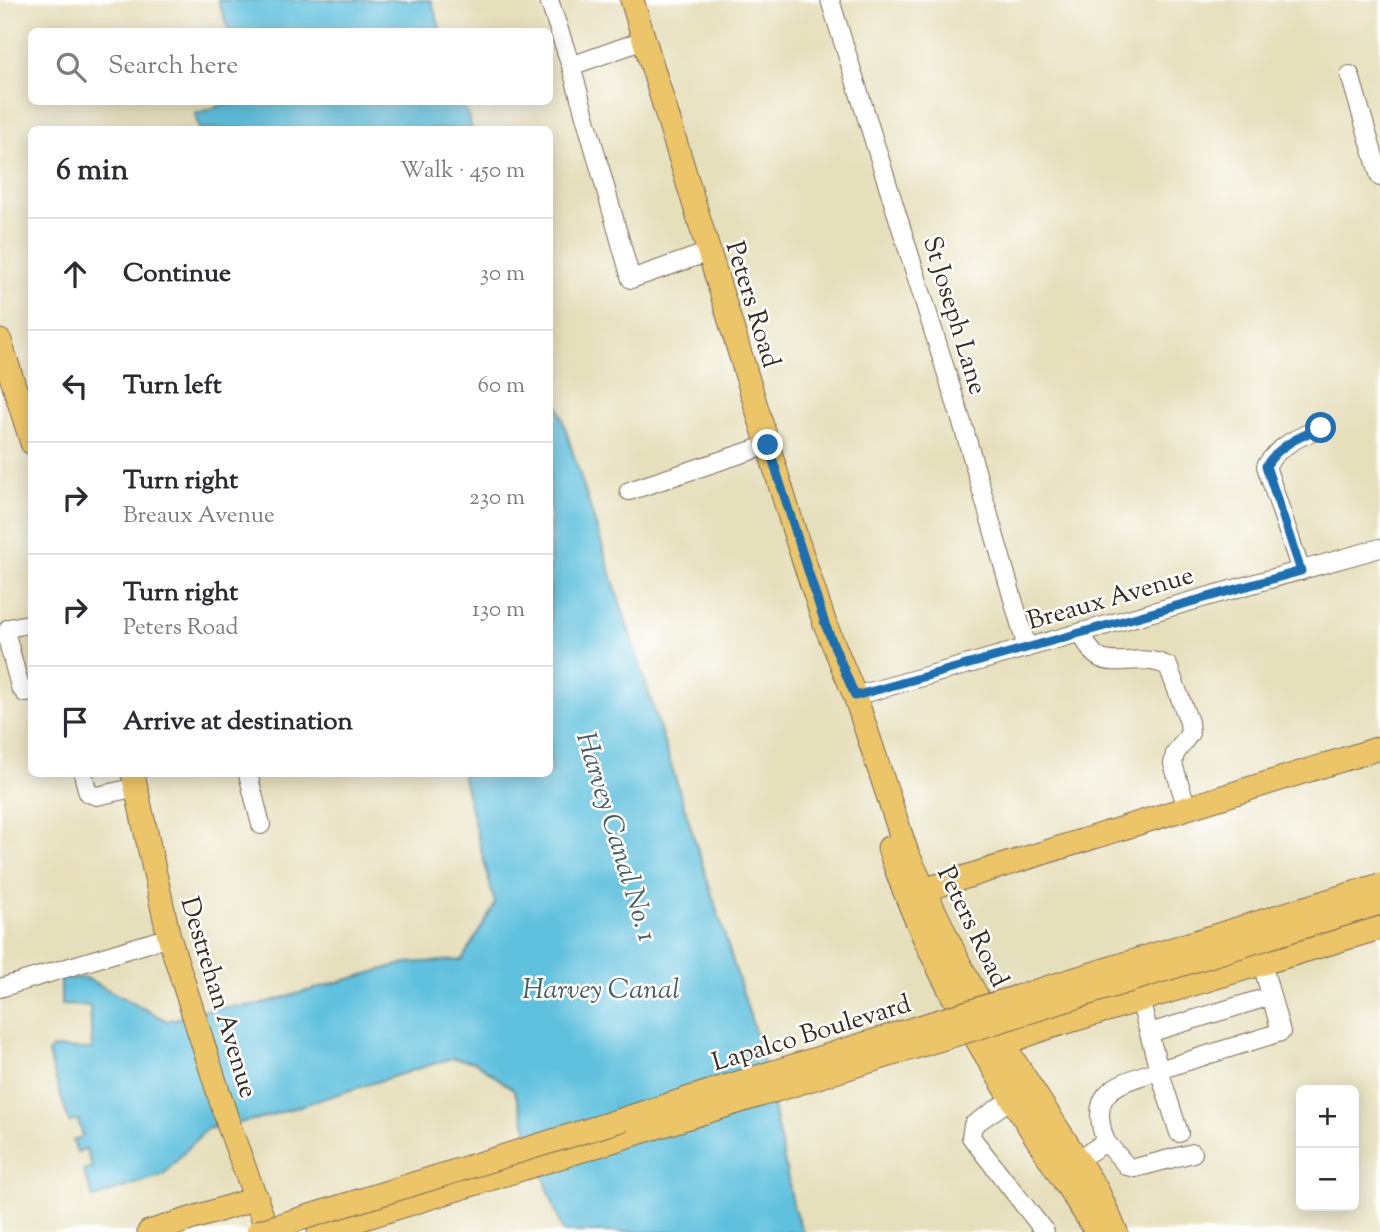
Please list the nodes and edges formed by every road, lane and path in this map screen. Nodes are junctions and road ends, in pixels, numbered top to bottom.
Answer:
1 (549, 0) edge
2 (632, 0) edge
3 (830, 0) edge
4 (644, 40) junction
5 (571, 66) junction
6 (1350, 75) dead end
7 (1380, 177) edge
8 (709, 252) junction
9 (0, 341) edge
10 (1321, 428) dead end
11 (28, 430) edge
12 (768, 445) junction
13 (629, 491) dead end
14 (1380, 548) edge
15 (1301, 571) junction
16 (28, 624) edge
17 (825, 624) junction
18 (1082, 632) junction
19 (1027, 648) junction
20 (28, 693) edge
21 (855, 696) junction
22 (1380, 748) edge
23 (84, 777) edge
24 (249, 777) edge
25 (135, 780) edge
26 (1187, 808) junction
27 (261, 825) dead end
28 (1380, 885) edge
29 (916, 892) junction
30 (1380, 903) edge
31 (1380, 929) edge
32 (169, 937) junction
33 (1262, 964) junction
34 (0, 988) edge
35 (1271, 996) junction
36 (1140, 1000) junction
37 (1149, 1033) junction
38 (994, 1048) junction
39 (1159, 1070) junction
40 (1013, 1098) junction
41 (1179, 1133) dead end
42 (1106, 1142) junction
43 (1193, 1153) dead end
44 (1077, 1160) junction
45 (257, 1198) junction
46 (149, 1232) edge
47 (258, 1232) edge
48 (268, 1232) edge
49 (319, 1232) edge
50 (1045, 1232) edge
51 (1097, 1232) edge
52 (1116, 1232) edge

1 - 5 street
2 - 4 main road, Peters Road
3 - 19 street, St Joseph Lane
4 - 5 street
4 - 8 main road, Peters Road
5 - 8 street
6 - 7 street
8 - 12 main road, Peters Road
9 - 11 main road
10 - 15 street
12 - 13 street
12 - 17 main road, Peters Road
14 - 15 street, Breaux Avenue
15 - 18 street, Breaux Avenue
16 - 20 street
17 - 21 main road, Peters Road
17 - 29 main road, Peters Road
18 - 19 street, Breaux Avenue
18 - 26 street
19 - 21 street, Breaux Avenue
21 - 29 main road, Peters Road
22 - 26 main road
23 - 25 street
24 - 27 street
25 - 32 main road, Destrehan Avenue
26 - 29 main road
28 - 47 main road, Lapalco Boulevard, bridge
29 - 38 main road, Peters Road
30 - 49 main road, Lapalco Boulevard, bridge
31 - 33 main road
32 - 34 street
32 - 45 main road, Destrehan Avenue
33 - 35 street
33 - 36 main road
35 - 37 street
35 - 39 street
36 - 37 street
36 - 38 main road
37 - 39 street
38 - 40 main road, Peters Road
38 - 44 main road, Peters Road
39 - 41 street
39 - 42 street
40 - 50 street
40 - 51 main road, Peters Road
42 - 43 street
42 - 44 street
44 - 52 main road, Peters Road
45 - 46 main road
45 - 48 main road, Destrehan Avenue

